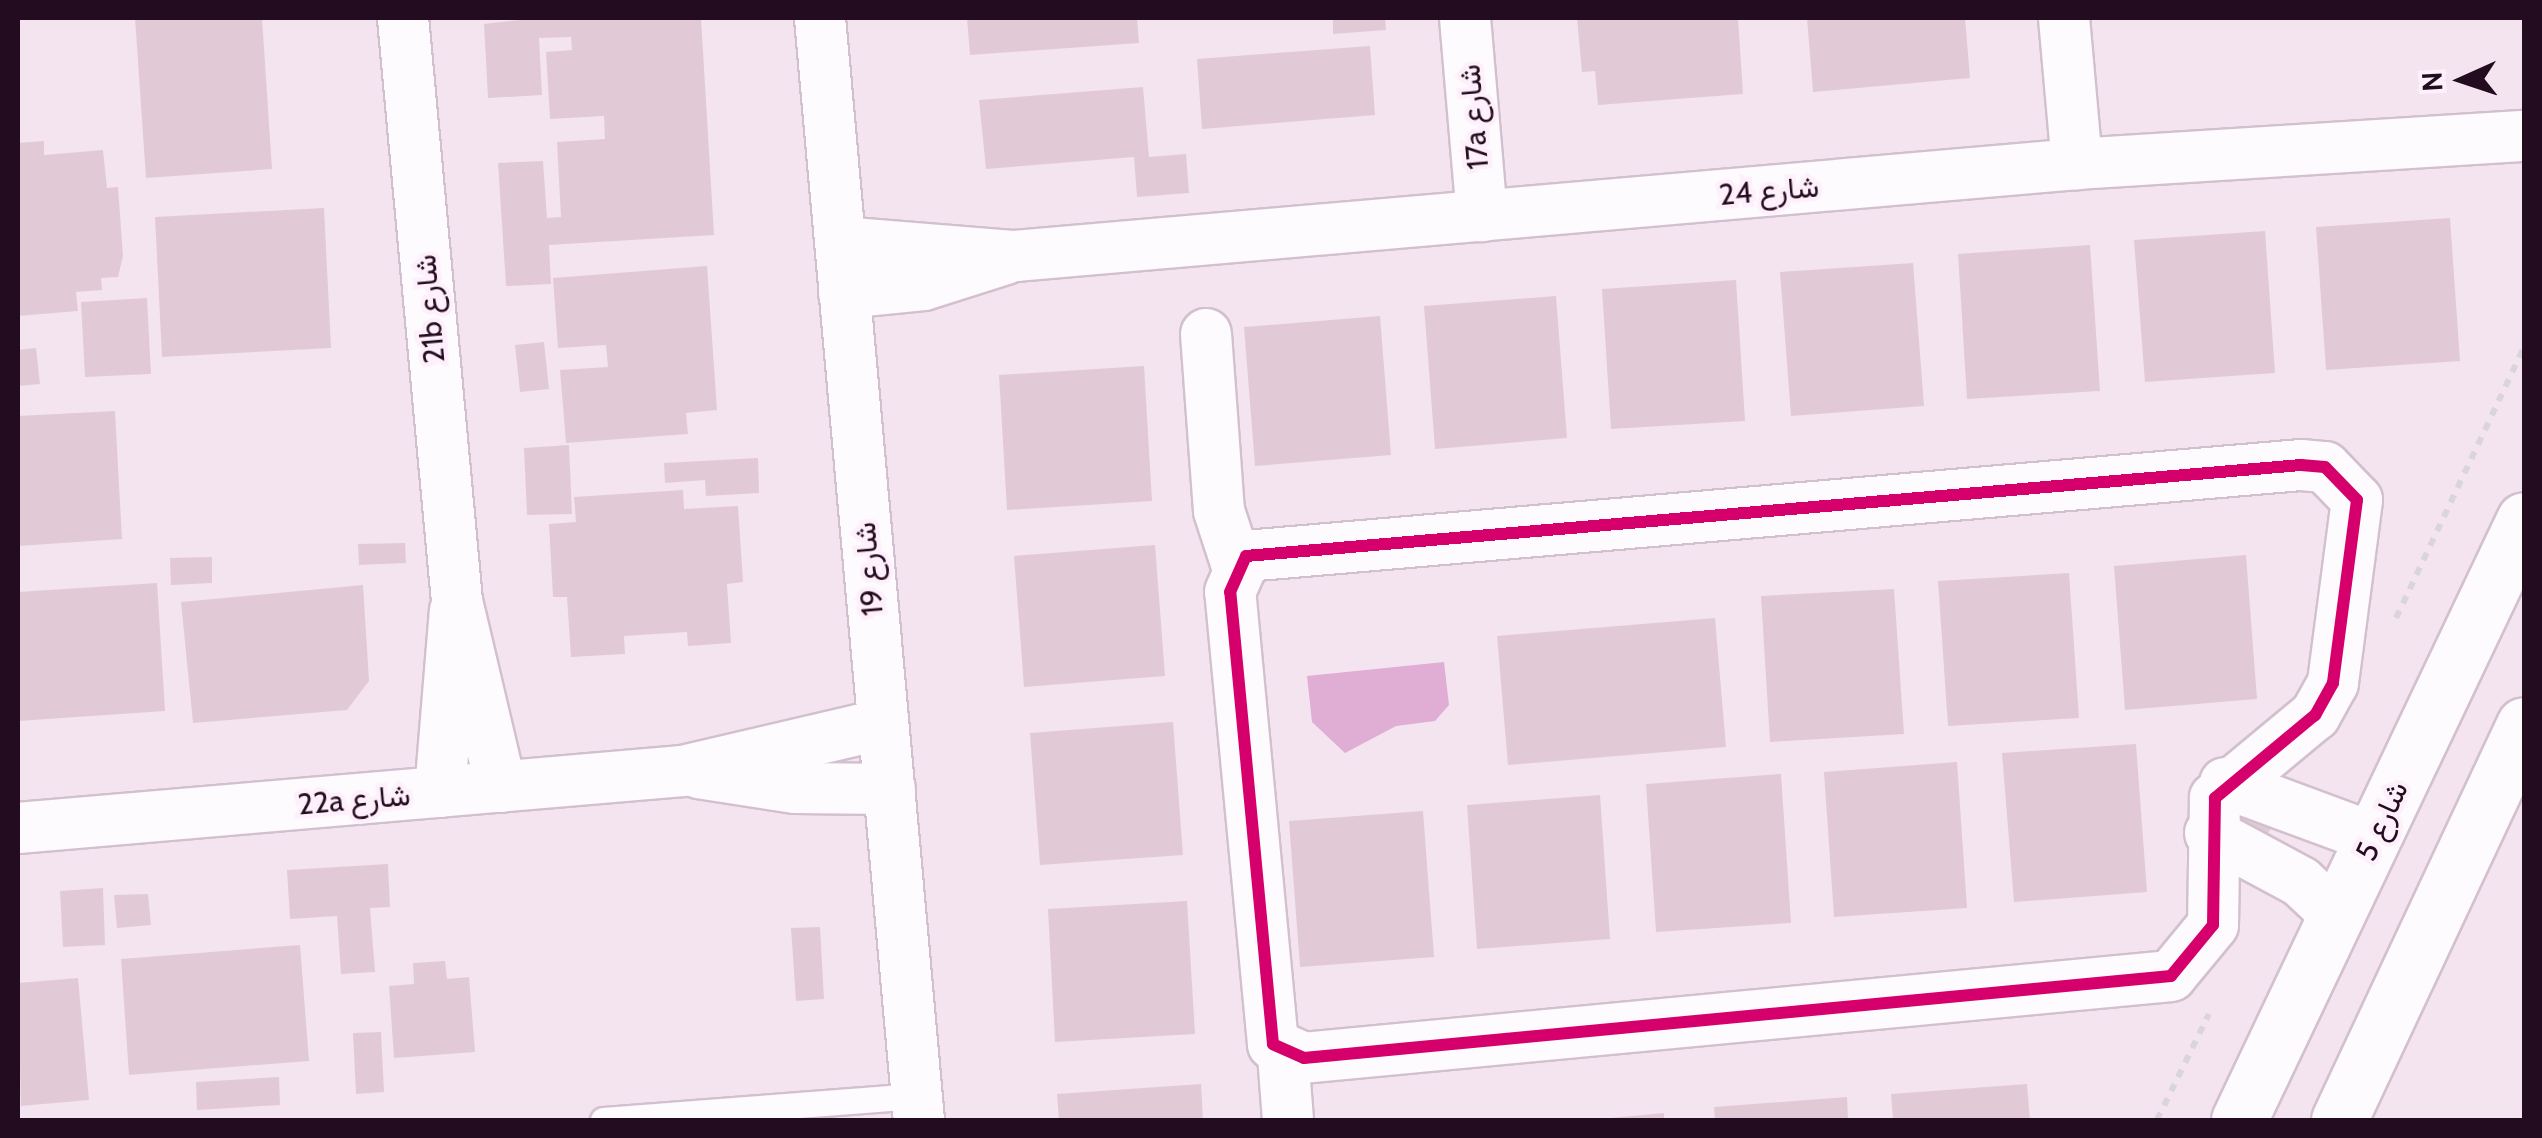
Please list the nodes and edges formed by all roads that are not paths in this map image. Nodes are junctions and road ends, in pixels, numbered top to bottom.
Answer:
1 (403, 18) edge
2 (820, 18) edge
3 (1465, 18) edge
4 (2064, 18) edge
5 (2524, 136) edge
6 (2077, 164) junction
7 (1482, 216) junction
8 (840, 242) junction
9 (1015, 256) junction
10 (844, 293) junction
11 (1206, 334) dead end
12 (2524, 520) edge
13 (1236, 563) junction
14 (457, 601) junction
15 (884, 724) junction
16 (2524, 725) edge
17 (683, 771) junction
18 (2225, 783) junction
19 (501, 787) junction
20 (890, 788) junction
21 (440, 792) junction
22 (22, 828) edge
23 (2210, 833) junction
24 (2374, 838) junction
25 (2338, 916) junction
26 (1283, 1055) junction
27 (918, 1108) edge
28 (2355, 1108) edge
29 (603, 1120) edge
30 (1288, 1120) edge
31 (2239, 1120) edge

1 - 14 street, 21b شارع
2 - 8 street, شارع 19
3 - 7 street, 17a شارع
4 - 6 street
5 - 6 street, شارع 24
6 - 7 street, شارع 24
7 - 9 street, شارع 24
8 - 9 street
8 - 10 street, شارع 19
9 - 10 street
10 - 15 street, شارع 19
11 - 13 street
12 - 24 street, شارع 5
13 - 18 street
13 - 26 street
14 - 19 street, 21b شارع
14 - 21 street, 21b شارع
15 - 17 street, 22a شارع
15 - 20 street, شارع 19
16 - 28 street
17 - 19 street, 22a شارع
17 - 20 street, 22a شارع
18 - 23 street
18 - 24 street
19 - 21 street, 22a شارع
20 - 27 street, شارع 19
21 - 22 street, 22a شارع
23 - 25 street
23 - 26 street
24 - 25 street, شارع 5
25 - 31 street, شارع 5
26 - 30 street
27 - 29 lane

